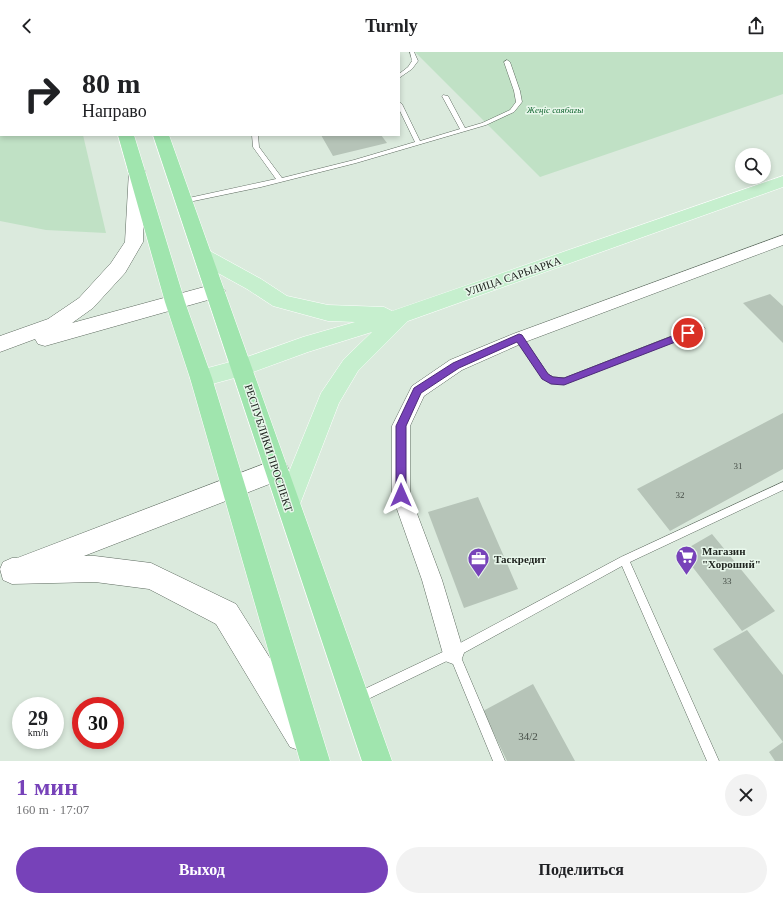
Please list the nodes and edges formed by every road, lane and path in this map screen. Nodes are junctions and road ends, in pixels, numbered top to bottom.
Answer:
1 (412, 52) edge
2 (507, 62) dead end
3 (400, 75) edge
4 (445, 96) dead end
5 (400, 106) edge
6 (463, 129) junction
7 (126, 136) edge
8 (161, 136) edge
9 (255, 136) edge
10 (418, 142) junction
11 (137, 171) junction
12 (280, 180) junction
13 (783, 181) edge
14 (184, 201) junction
15 (783, 240) edge
16 (203, 256) junction
17 (215, 291) junction
18 (175, 302) junction
19 (403, 315) junction
20 (701, 328) dead end
21 (519, 338) junction
22 (0, 344) edge
23 (0, 350) edge
24 (242, 367) junction
25 (202, 378) junction
26 (277, 470) junction
27 (233, 486) junction
28 (783, 486) edge
29 (288, 504) junction
30 (624, 560) junction
31 (6, 574) edge
32 (454, 653) junction
33 (356, 699) junction
34 (315, 759) edge
35 (377, 761) edge
36 (499, 761) edge
37 (713, 761) edge

1 - 3 lane
2 - 6 lane
4 - 6 lane
5 - 10 lane
6 - 10 lane
7 - 11 highway
8 - 14 highway, РЕСПУБЛИКИ ПРОСПЕКТ
9 - 12 lane
10 - 12 lane
11 - 18 highway
11 - 22 main road
12 - 14 lane
13 - 19 main road, УЛИЦА САРЫАРКА
14 - 16 highway, РЕСПУБЛИКИ ПРОСПЕКТ
15 - 21 street
16 - 17 highway, РЕСПУБЛИКИ ПРОСПЕКТ
16 - 19 main road
17 - 18 main road
17 - 24 highway, РЕСПУБЛИКИ ПРОСПЕКТ
18 - 23 main road
18 - 25 highway
19 - 24 main road, УЛИЦА САРЫАРКА
19 - 29 main road
20 - 21 lane
21 - 32 street
24 - 25 main road, УЛИЦА САРЫАРКА
24 - 26 highway, РЕСПУБЛИКИ ПРОСПЕКТ
25 - 27 highway
26 - 27 main road
26 - 29 highway, РЕСПУБЛИКИ ПРОСПЕКТ
27 - 31 main road
27 - 34 highway
28 - 30 lane
29 - 33 highway, РЕСПУБЛИКИ ПРОСПЕКТ
30 - 32 lane
30 - 37 lane
31 - 34 main road
32 - 33 lane
32 - 36 lane
33 - 35 highway, РЕСПУБЛИКИ ПРОСПЕКТ

